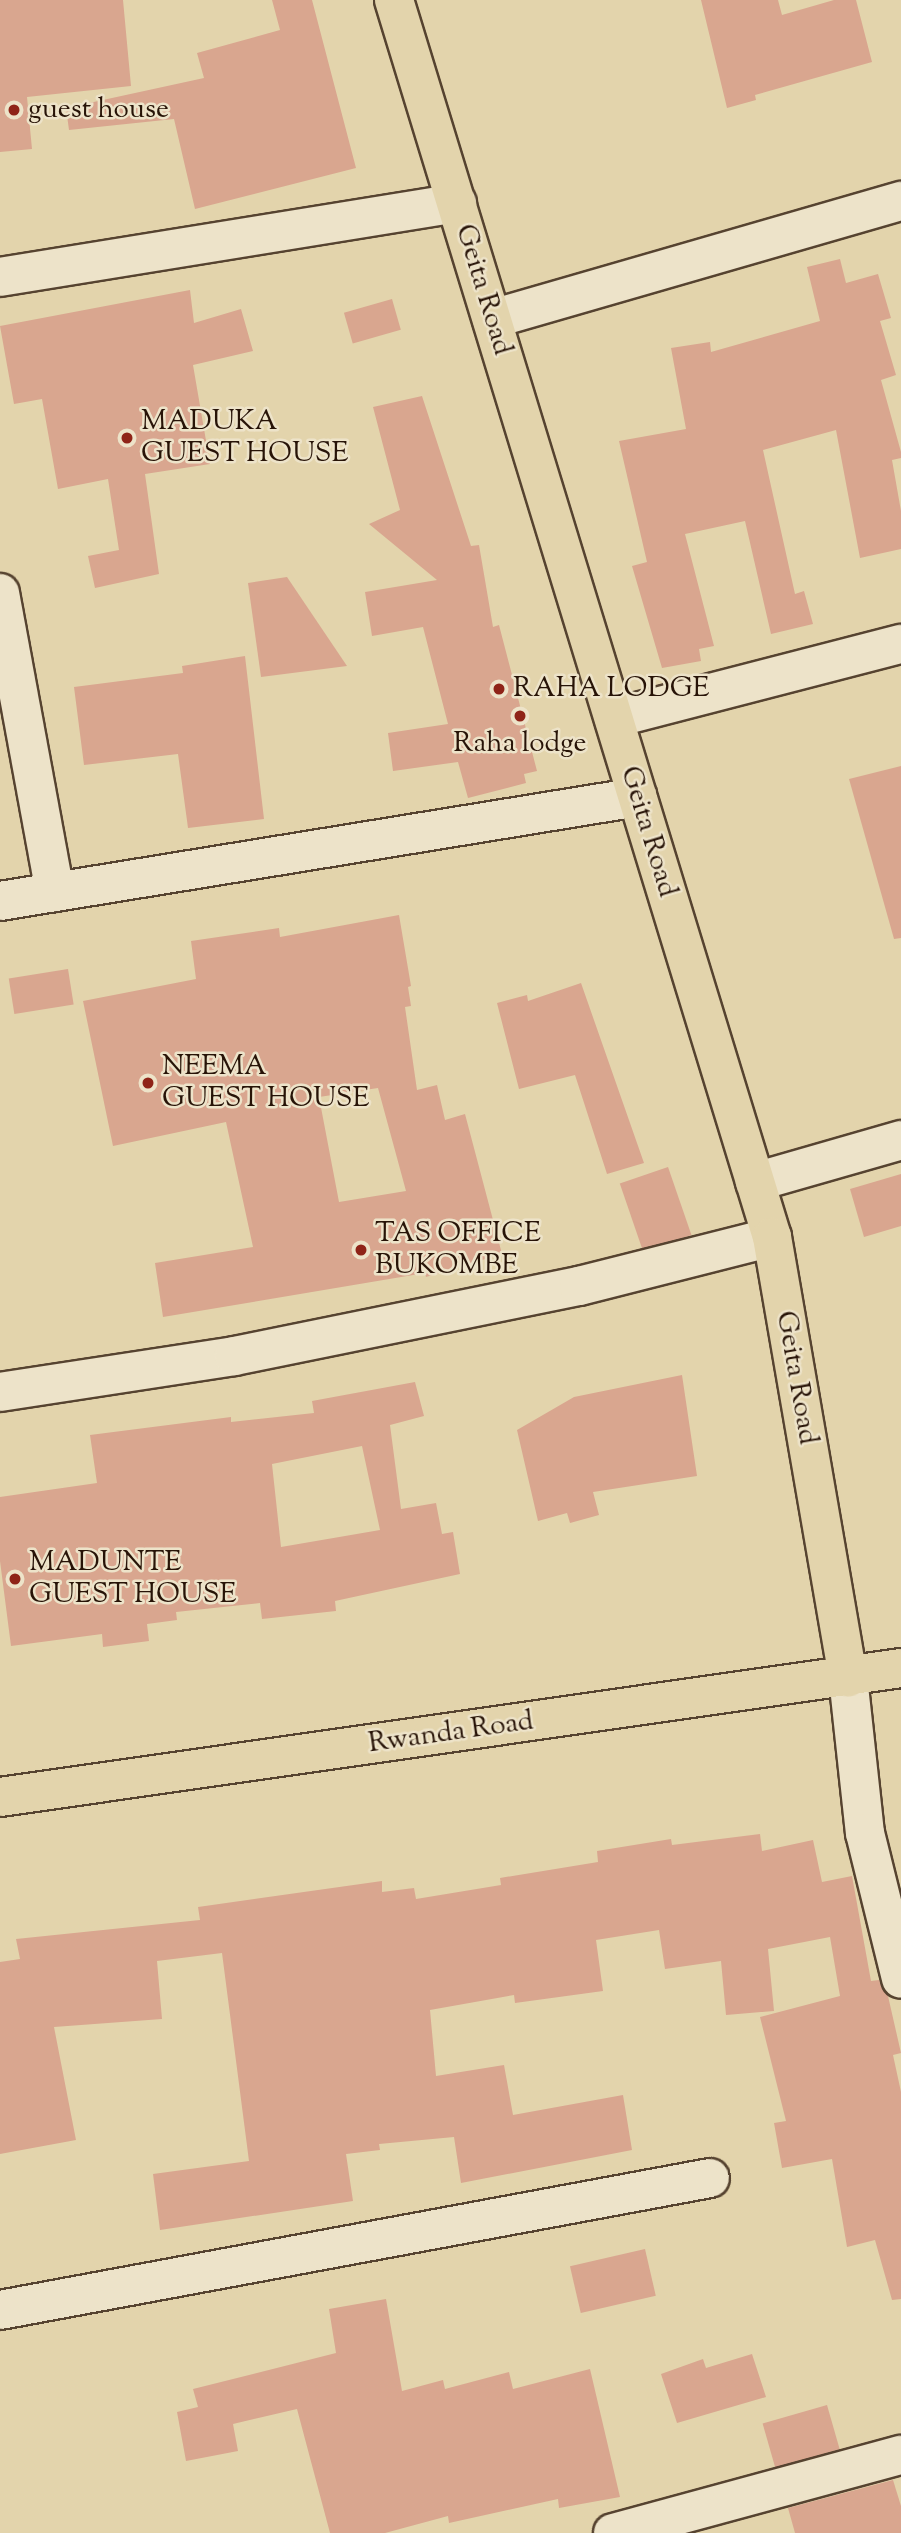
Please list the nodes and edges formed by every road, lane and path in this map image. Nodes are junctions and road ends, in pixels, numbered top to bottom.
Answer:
1 (394, 0) edge
2 (901, 201) edge
3 (457, 204) junction
4 (0, 277) edge
5 (492, 319) junction
6 (0, 593) edge
7 (901, 644) edge
8 (614, 718) junction
9 (638, 797) junction
10 (55, 892) junction
11 (0, 901) edge
12 (901, 1140) edge
13 (755, 1182) junction
14 (772, 1237) junction
15 (0, 1392) edge
16 (901, 1668) edge
17 (848, 1677) junction
18 (0, 1797) edge
19 (901, 1979) edge
20 (710, 2178) dead end
21 (0, 2310) edge
22 (901, 2455) edge
23 (613, 2533) edge

1 - 3 main road, Geita Road
2 - 5 street
3 - 4 street
3 - 5 main road, Geita Road
5 - 8 main road, Geita Road
6 - 10 street
7 - 8 street
8 - 9 main road, Geita Road
9 - 10 street
9 - 13 main road, Geita Road
10 - 11 street
12 - 13 street
13 - 14 main road, Geita Road
14 - 15 street
14 - 17 main road, Geita Road
16 - 17 main road, Rwanda Road
17 - 18 main road, Rwanda Road
17 - 19 street
20 - 21 street
22 - 23 street

